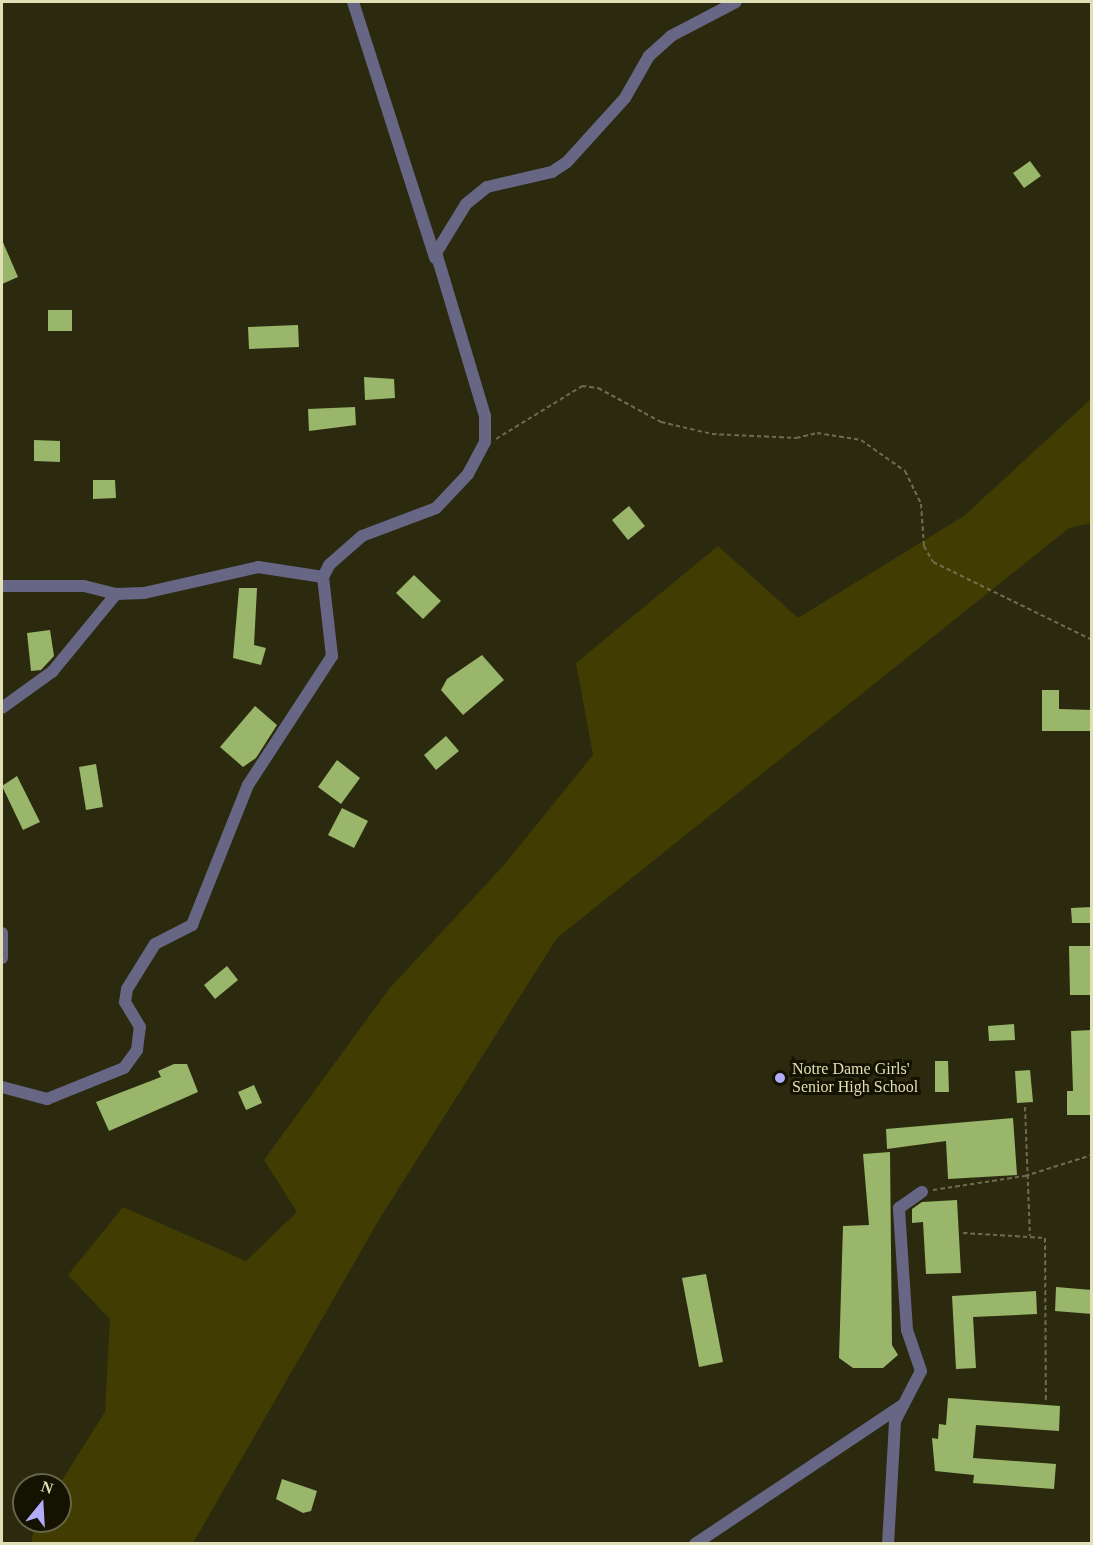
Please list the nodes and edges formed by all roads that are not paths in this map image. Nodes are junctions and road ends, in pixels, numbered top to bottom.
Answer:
1 (353, 2) edge
2 (736, 2) edge
3 (437, 262) junction
4 (323, 577) junction
5 (2, 586) edge
6 (116, 594) junction
7 (2, 708) edge
8 (2, 933) edge
9 (2, 958) edge
10 (2, 1087) edge
11 (922, 1192) road end
12 (901, 1406) junction
13 (695, 1544) edge
14 (888, 1544) edge

1 - 3 street
2 - 3 street
3 - 4 street
4 - 6 street
4 - 10 street
5 - 6 street
6 - 7 street
8 - 9 street
11 - 12 street
12 - 13 street
12 - 14 street

